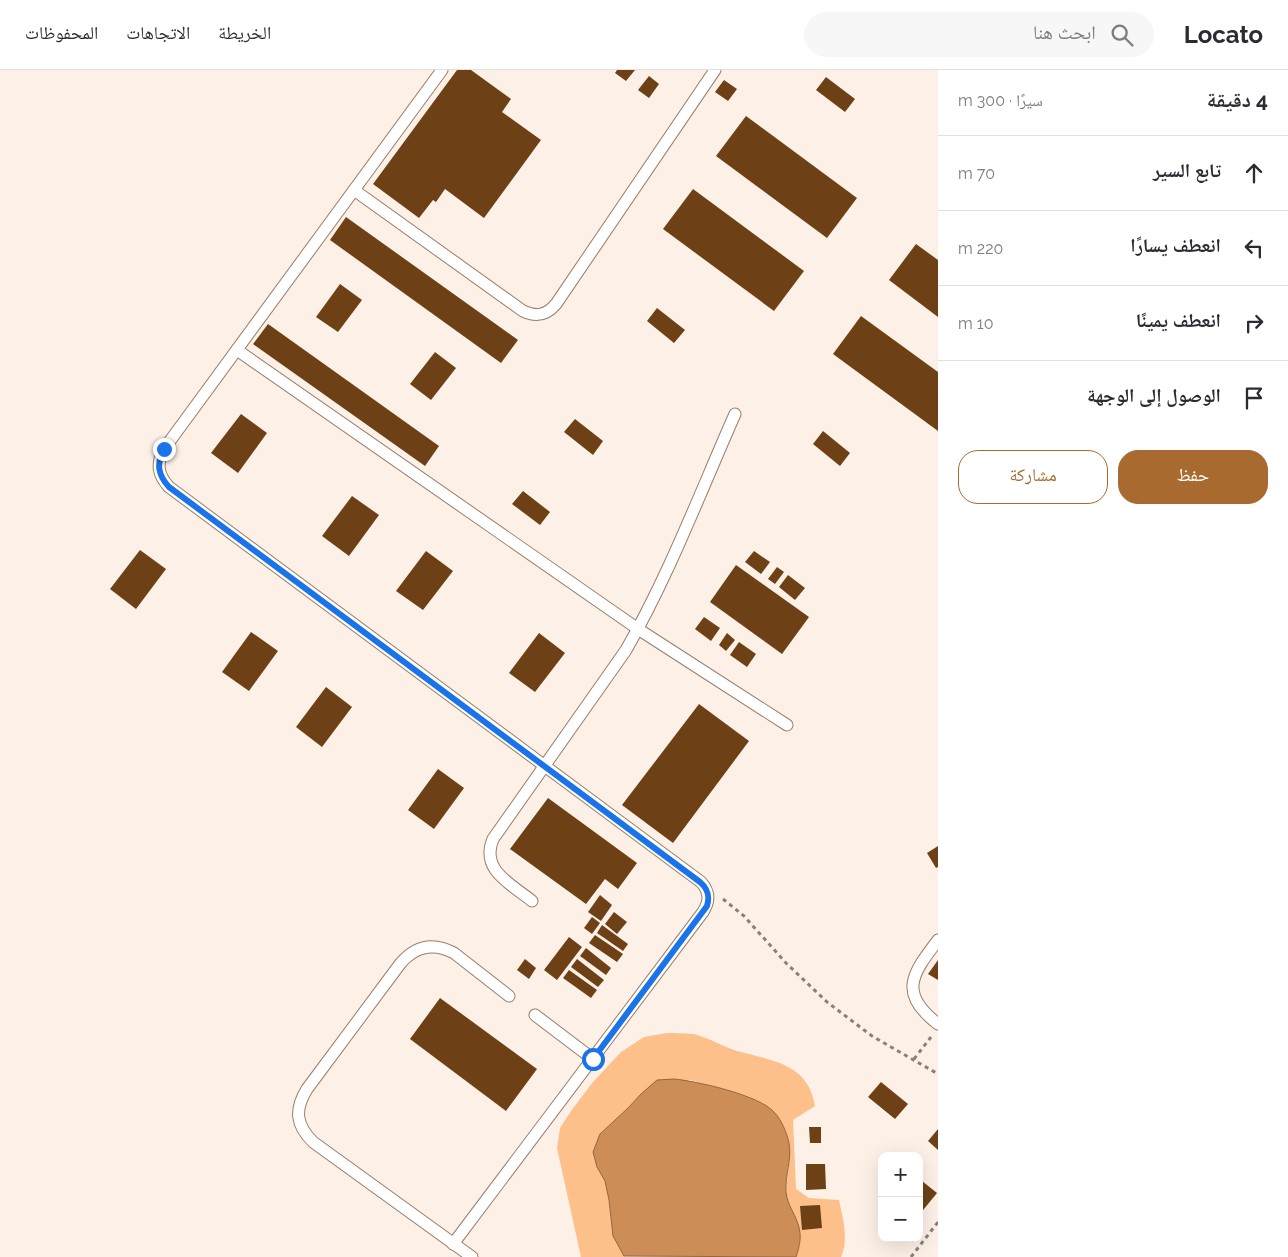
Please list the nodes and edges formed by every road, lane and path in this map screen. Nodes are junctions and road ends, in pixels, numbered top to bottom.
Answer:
1 (442, 70) edge
2 (715, 70) edge
3 (354, 190) junction
4 (237, 350) junction
5 (735, 414) dead end
6 (638, 629) junction
7 (787, 725) dead end
8 (544, 768) junction
9 (705, 887) junction
10 (532, 901) dead end
11 (938, 940) edge
12 (509, 996) dead end
13 (536, 1015) dead end
14 (938, 1024) edge
15 (932, 1036) dead end
16 (593, 1059) junction
17 (914, 1059) junction
18 (938, 1074) edge
19 (938, 1222) edge
20 (453, 1244) junction
21 (472, 1257) edge
22 (911, 1257) edge

1 - 3 lane
2 - 3 lane
3 - 4 lane
4 - 6 lane
4 - 8 lane
5 - 6 lane
6 - 7 lane
6 - 8 lane
8 - 9 lane
8 - 10 lane
9 - 16 lane
9 - 17 path
11 - 14 lane
12 - 20 lane
13 - 16 lane
15 - 17 path
16 - 20 lane
17 - 18 path
19 - 22 path
20 - 21 lane

